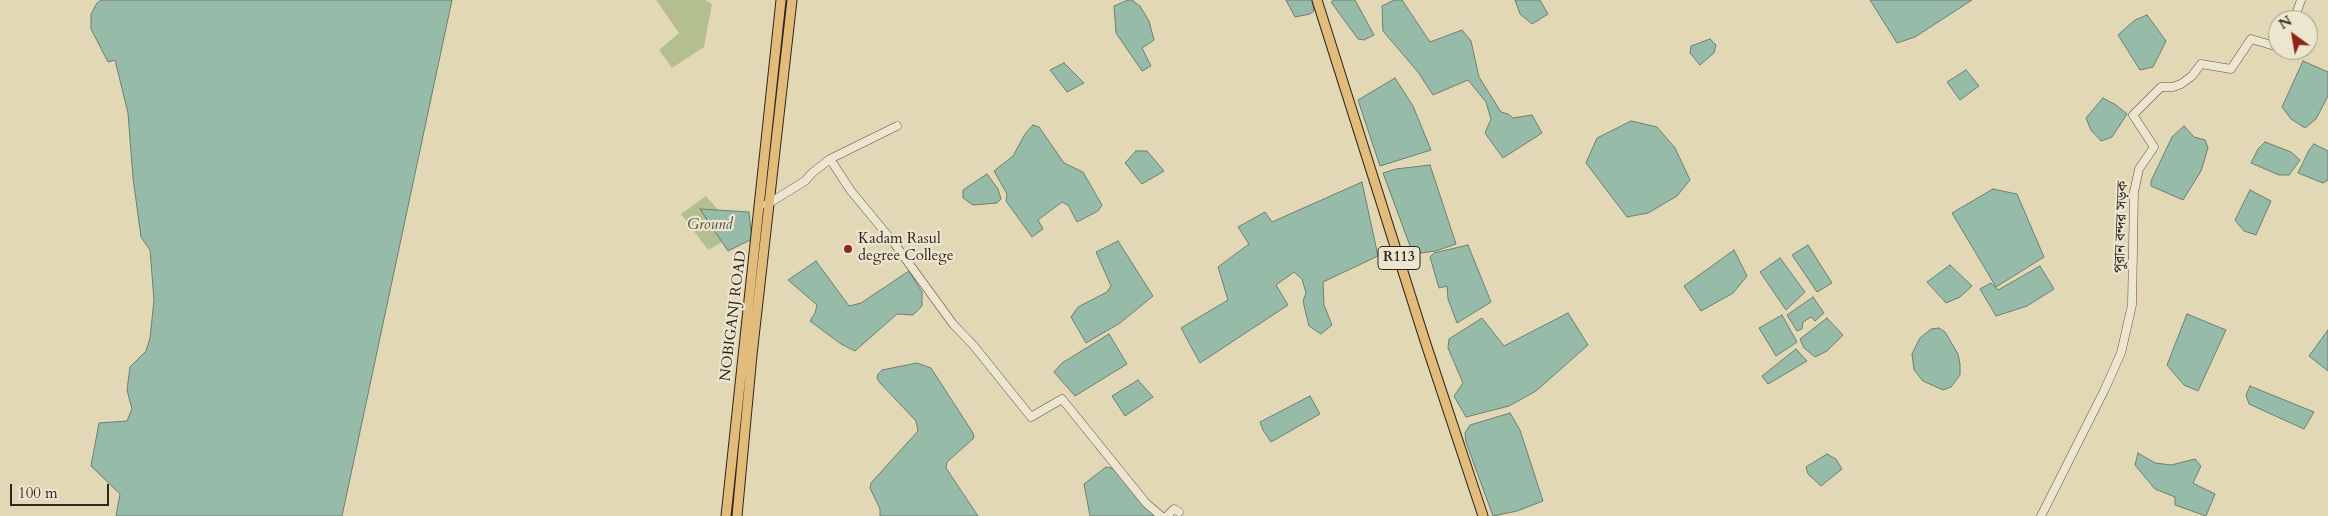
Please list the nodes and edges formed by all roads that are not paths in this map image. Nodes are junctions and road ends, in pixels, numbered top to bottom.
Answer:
1 (782, 0) edge
2 (792, 0) edge
3 (1317, 0) edge
4 (2268, 44) edge
5 (897, 126) dead end
6 (830, 159) junction
7 (770, 203) junction
8 (760, 208) junction
9 (1179, 512) dead end
10 (726, 516) edge
11 (737, 516) edge
12 (1161, 516) edge
13 (1166, 516) edge
14 (1483, 516) edge
15 (2041, 516) edge

1 - 8 main road, NOBIGANJ ROAD
2 - 7 main road, NOBIGANJ ROAD
3 - 14 main road, R113
4 - 15 street, পুরান বন্দর সড়ক
5 - 6 street
6 - 7 street
6 - 12 street
7 - 8 street
7 - 11 main road, NOBIGANJ ROAD
8 - 10 main road, NOBIGANJ ROAD
9 - 13 street

